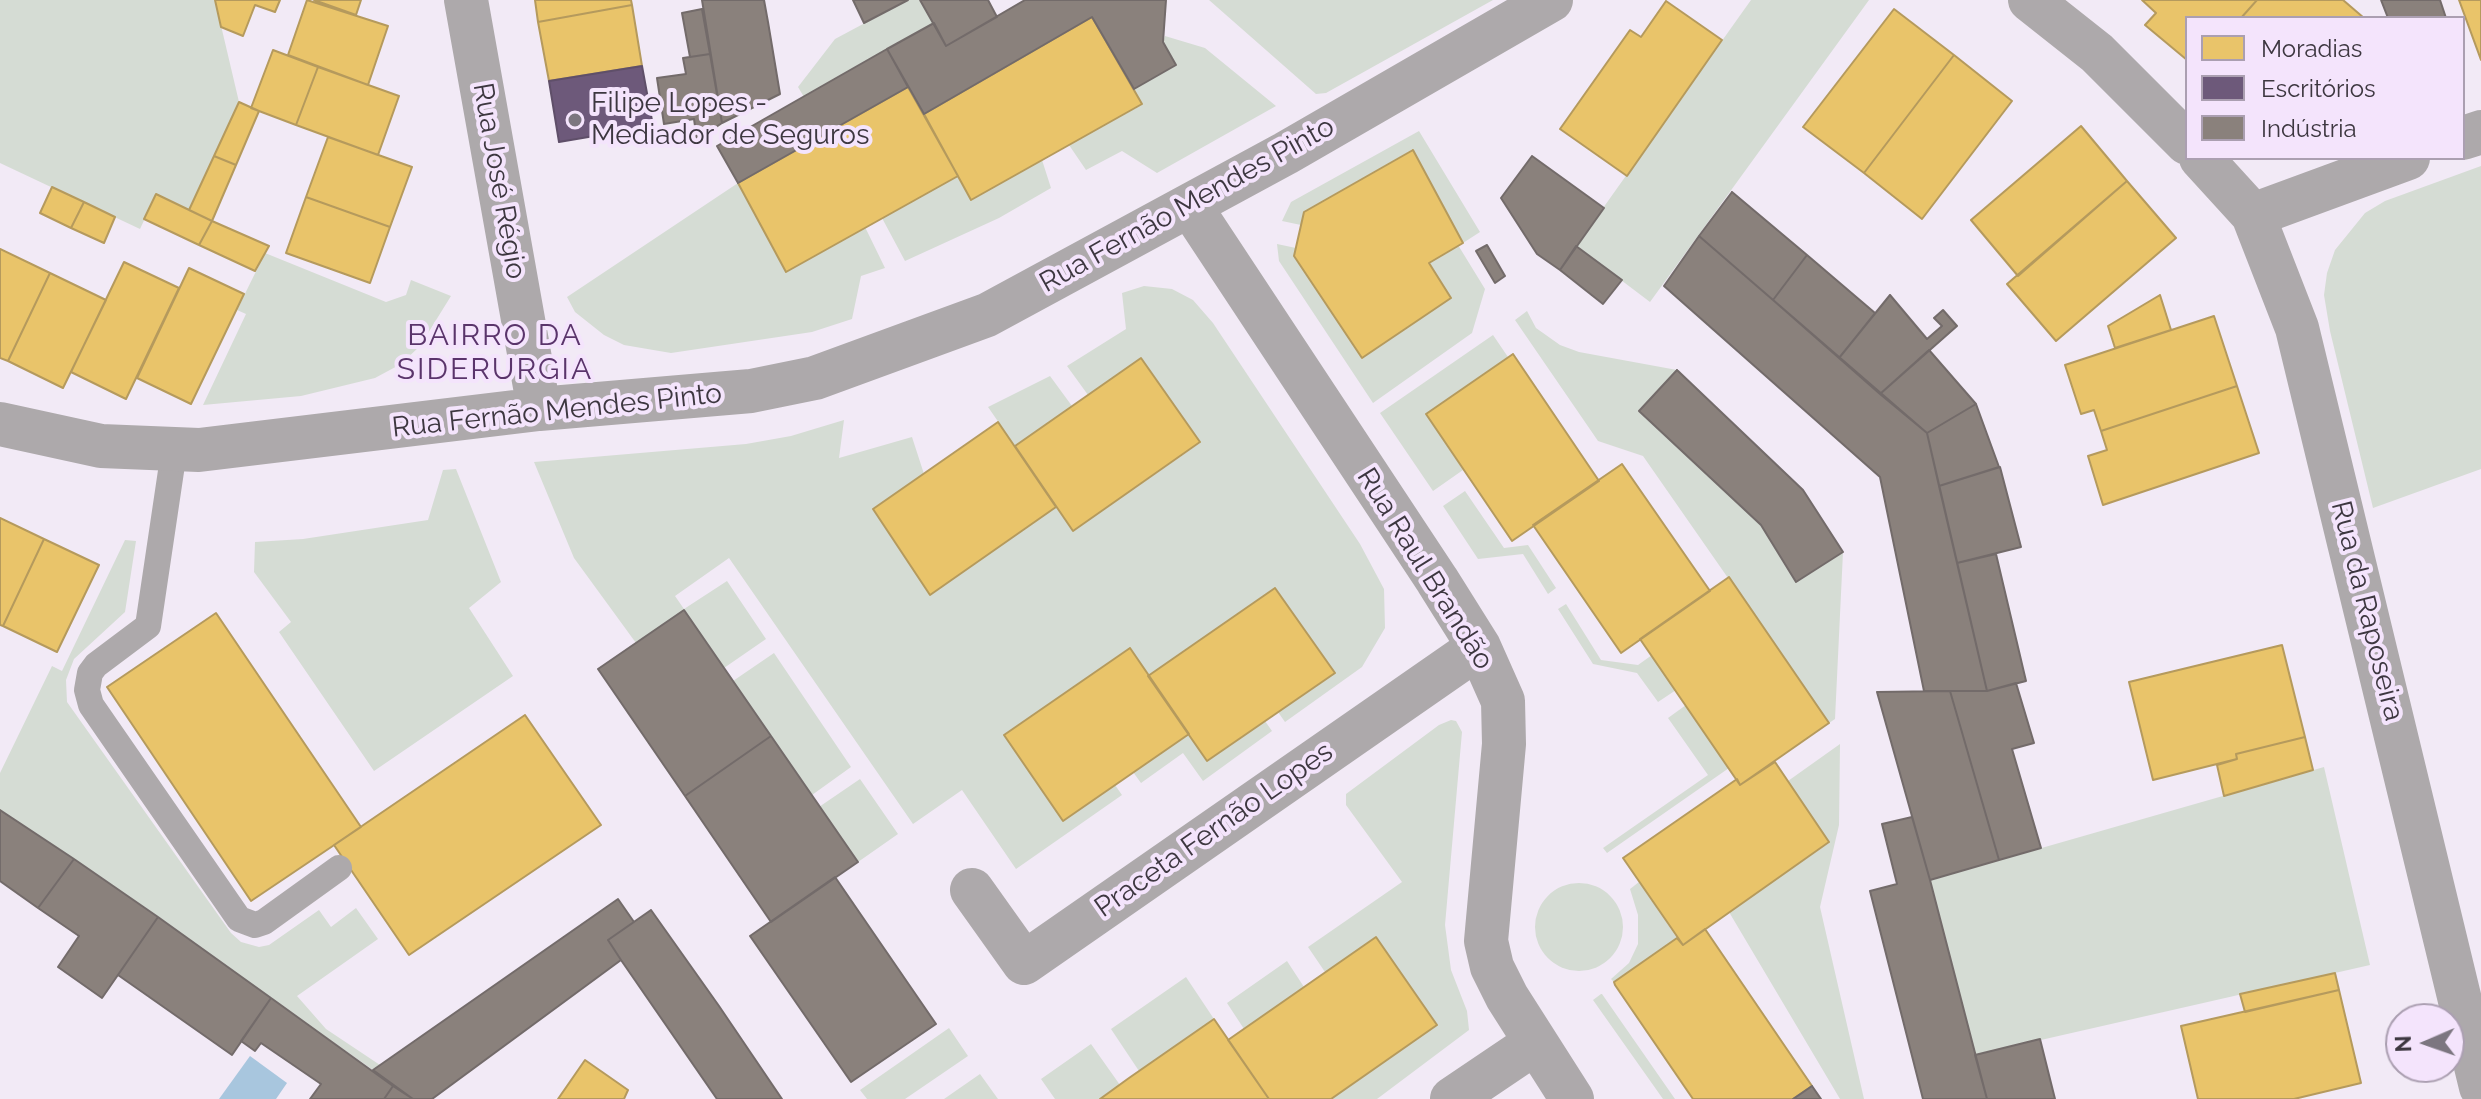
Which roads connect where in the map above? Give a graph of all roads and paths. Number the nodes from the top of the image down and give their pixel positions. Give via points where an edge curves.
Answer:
1 (466, 0) edge
2 (1551, 0) edge
3 (2030, 0) edge
4 (2185, 141) edge
5 (2203, 160) edge
6 (2403, 160) edge
7 (1190, 206) junction
8 (2253, 215) junction
9 (539, 409) junction
10 (0, 424) edge
11 (174, 451) junction
12 (1479, 647) junction
13 (339, 868) dead end
14 (972, 890) dead end
15 (1535, 1043) junction
16 (2481, 1087) edge
17 (1452, 1099) edge
18 (1572, 1099) edge

1 - 9 street, Rua José Régio
2 - 7 street, Rua Fernão Mendes Pinto
3 - 4 street via 2097,53
5 - 8 street, Rua da Raposeira
6 - 8 street
7 - 9 street, Rua Fernão Mendes Pinto via 987,315 815,378 751,391
7 - 12 street, Rua Raul Brandão
8 - 16 street, Rua da Raposeira via 2297,328
9 - 11 street, Rua Fernão Mendes Pinto
10 - 11 street, Rua Fernão Mendes Pinto via 101,446
11 - 13 lane via 148,626 96,665 87,690 91,705 239,919 255,925 264,922
12 - 14 street, Praceta Fernão Lopes via 1024,963
12 - 15 street, Rua Raul Brandão via 1503,701 1504,744 1486,941 1492,967
15 - 17 street
15 - 18 street, Rua Raul Brandão

